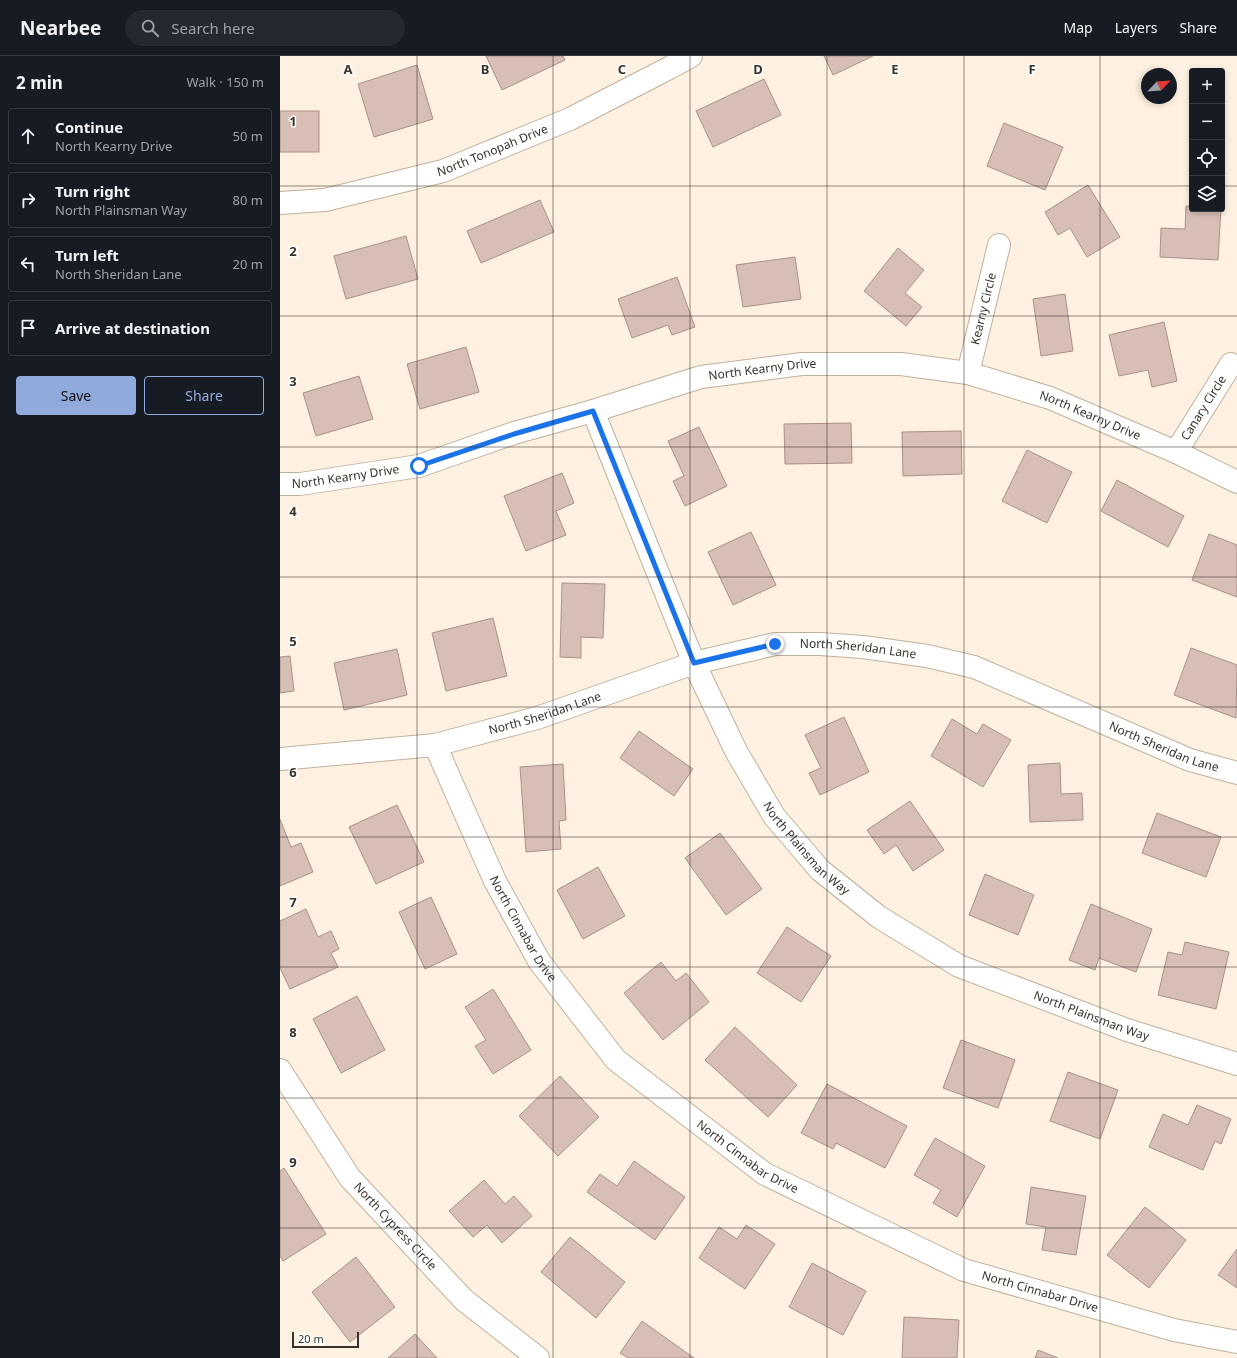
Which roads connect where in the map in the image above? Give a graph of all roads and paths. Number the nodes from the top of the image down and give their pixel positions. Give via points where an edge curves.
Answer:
1 (691, 56) edge
2 (280, 203) edge
3 (999, 245) dead end
4 (1231, 364) dead end
5 (968, 373) junction
6 (593, 411) junction
7 (1176, 452) junction
8 (1237, 482) edge
9 (280, 484) edge
10 (694, 663) junction
11 (435, 745) junction
12 (280, 759) edge
13 (1237, 774) edge
14 (1237, 1064) edge
15 (280, 1070) edge
16 (1237, 1342) edge
17 (538, 1358) edge

1 - 2 street, North Tonopah Drive via 570,119 443,170 325,200
3 - 5 street, Kearny Circle
4 - 7 street, Canary Circle
5 - 6 street, North Kearny Drive via 901,364 802,364 701,377
5 - 7 street, North Kearny Drive via 1050,398
6 - 9 street, North Kearny Drive via 419,466 300,484
6 - 10 street, North Plainsman Way
7 - 8 street, North Kearny Drive
10 - 11 street, North Sheridan Lane via 537,718
10 - 13 street, North Sheridan Lane via 775,644 863,647 926,656 974,667 1190,760
10 - 14 street, North Plainsman Way via 736,751 774,816 820,870 879,917 959,966 1127,1030
11 - 12 street, North Sheridan Lane
11 - 16 street, North Cinnabar Drive via 495,881 539,961 616,1060 765,1174 964,1270 1174,1330
15 - 17 street, North Cypress Circle via 350,1178 464,1300

